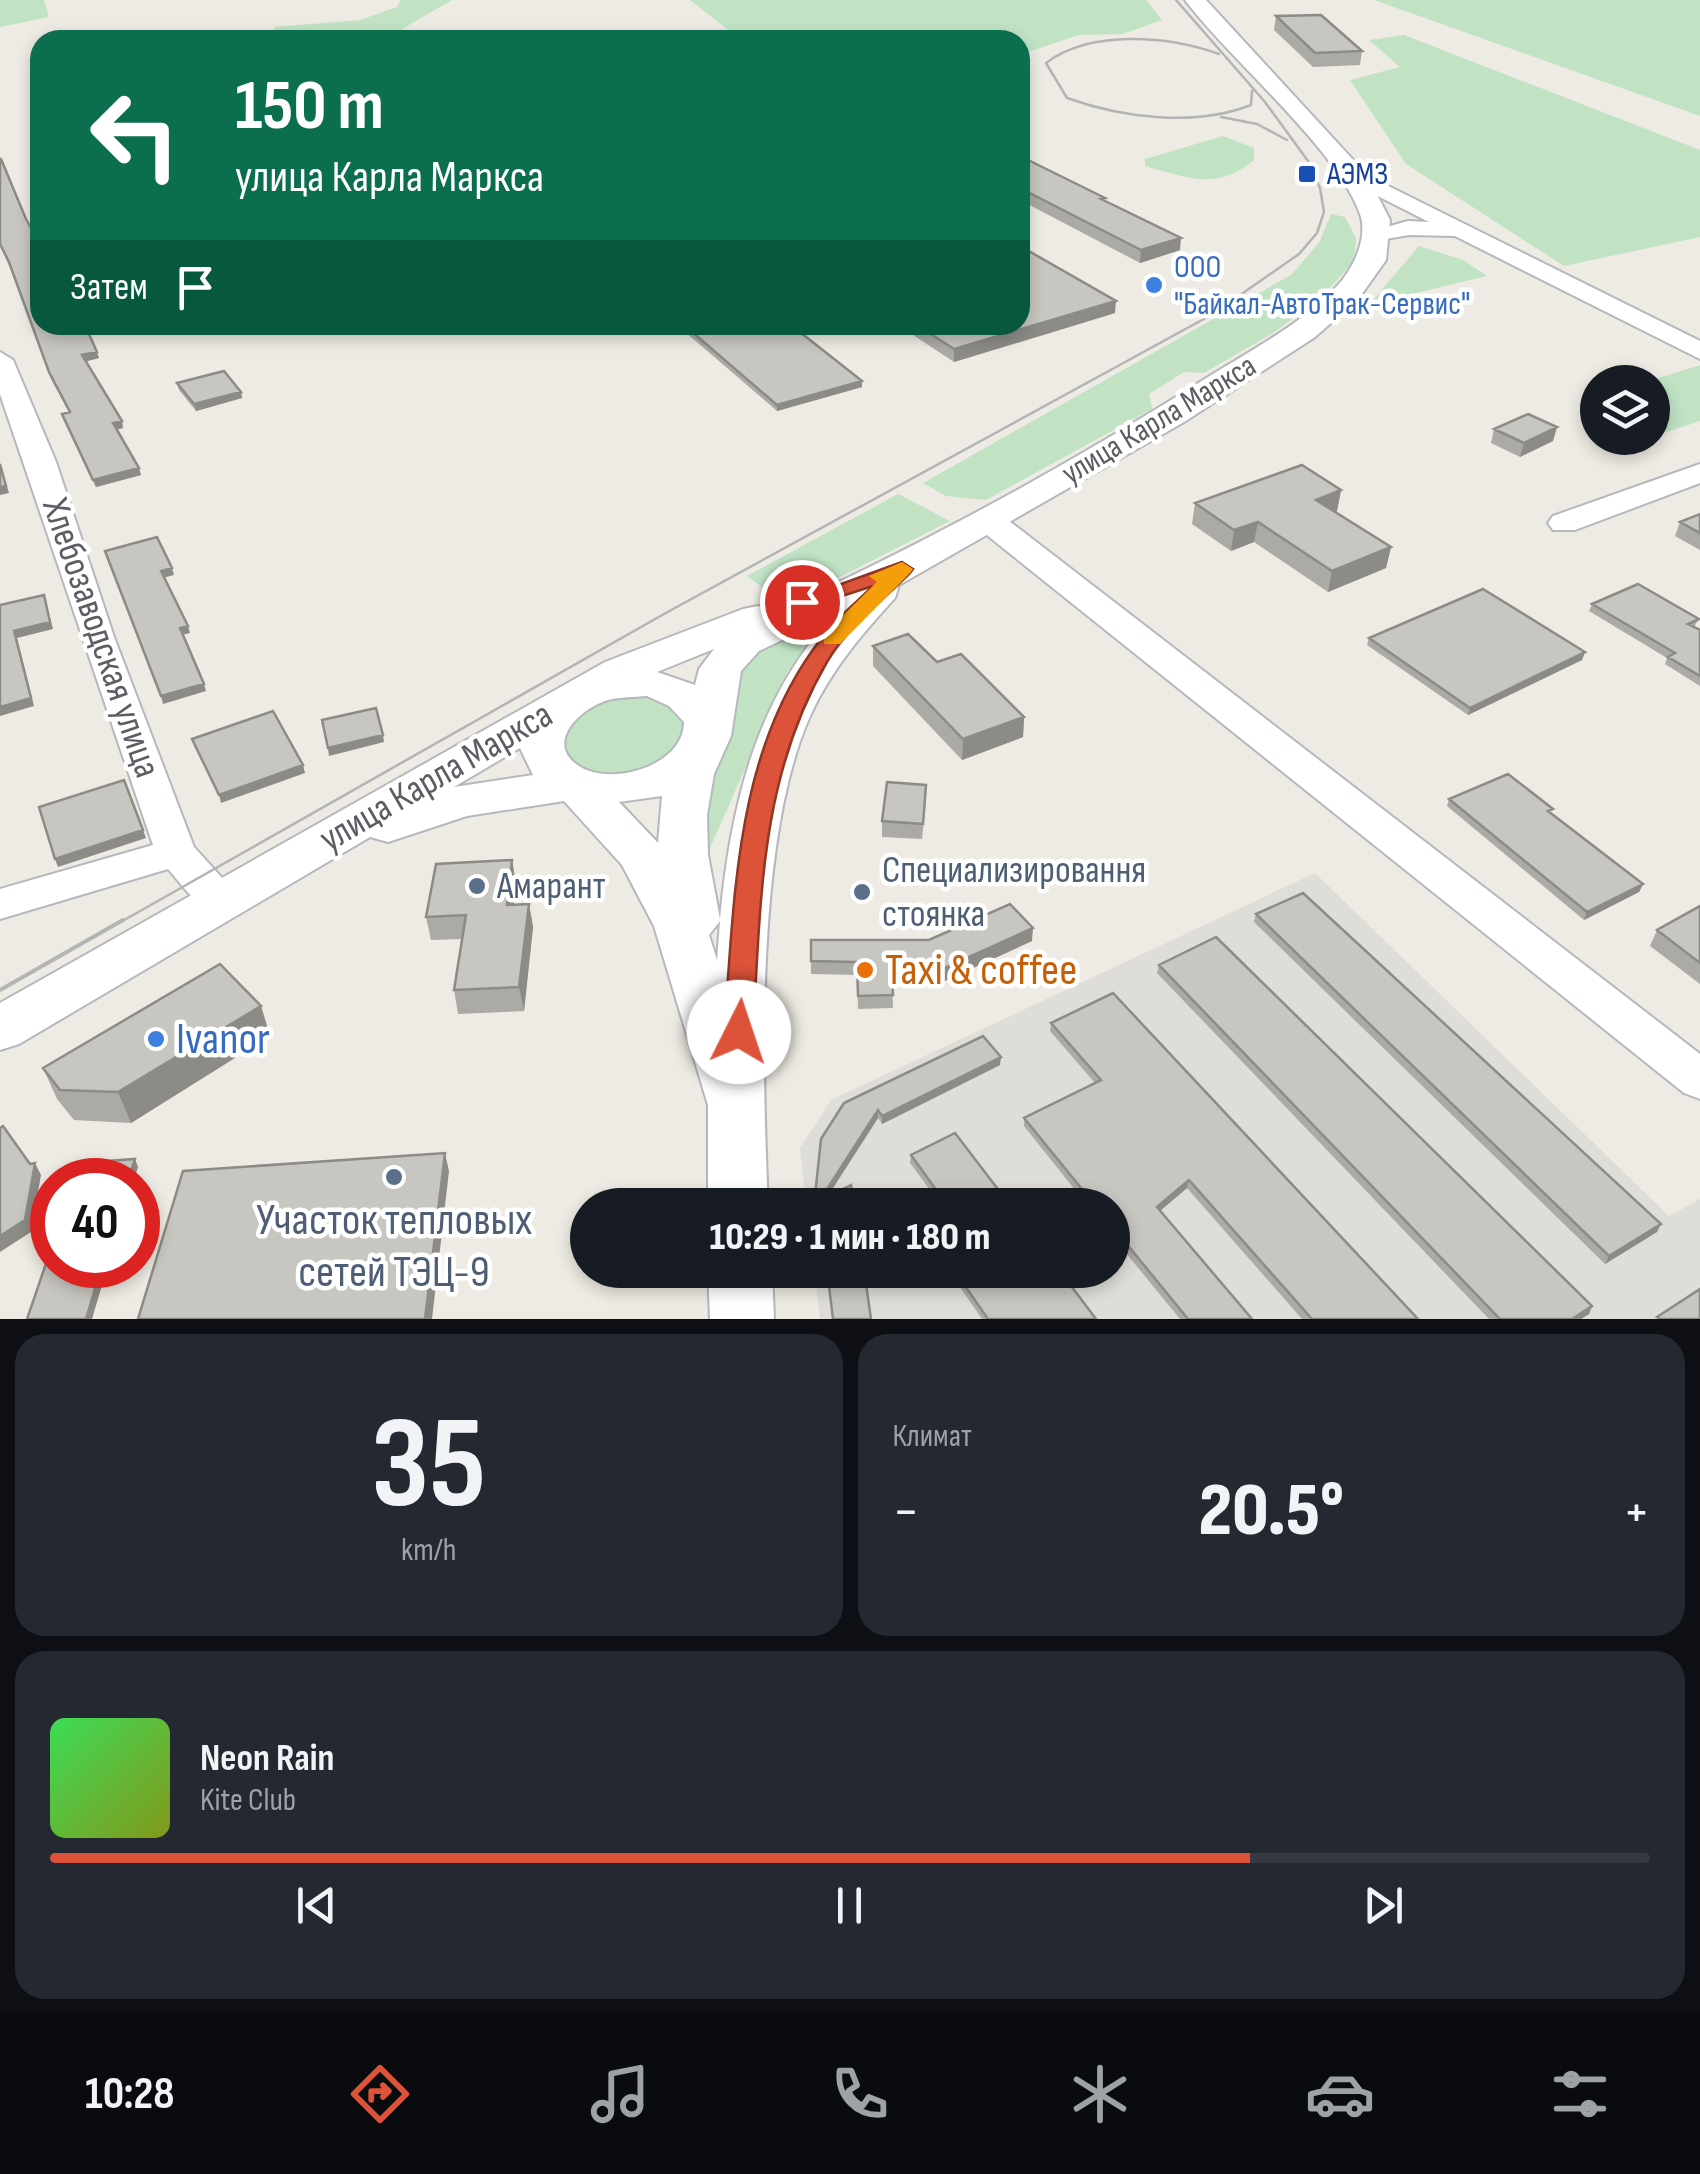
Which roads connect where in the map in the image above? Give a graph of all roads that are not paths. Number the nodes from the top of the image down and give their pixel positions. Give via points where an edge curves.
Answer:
1 (1195, 0) edge
2 (1354, 175) junction
3 (1377, 238) junction
4 (1480, 239) junction
5 (1700, 351) edge
6 (0, 360) edge
7 (1700, 473) edge
8 (989, 521) junction
9 (1564, 523) dead end
10 (902, 569) junction
11 (567, 700) junction
12 (704, 744) junction
13 (575, 784) junction
14 (176, 853) junction
15 (238, 894) junction
16 (0, 904) edge
17 (0, 1029) edge
18 (1700, 1080) edge
19 (734, 1101) junction
20 (737, 1188) edge
21 (741, 1288) edge
22 (742, 1319) edge

1 - 2 street
2 - 3 street via 1372,206
2 - 4 street
3 - 4 street via 1422,228
3 - 8 street, улица Карла Маркса via 1372,260 1348,292 1304,330
4 - 5 street
6 - 14 street, Хлебозаводская улица
7 - 9 street
8 - 10 street, улица Карла Маркса
8 - 18 street
10 - 11 street, улица Карла Маркса via 634,663
10 - 12 street, улица Карла Маркса via 736,648 715,682
10 - 19 street via 815,662 760,792
11 - 12 street via 610,684 670,688 700,708
11 - 13 street via 547,718 539,738 544,759
11 - 15 street, улица Карла Маркса
12 - 13 street via 687,766 646,785
12 - 19 street, улица Карла Маркса via 684,790 680,850
13 - 15 street, улица Карла Маркса via 430,809
13 - 19 street via 641,856 680,926
14 - 15 street, Хлебозаводская улица
14 - 16 street
15 - 17 street, улица Карла Маркса
19 - 20 street
21 - 22 street

